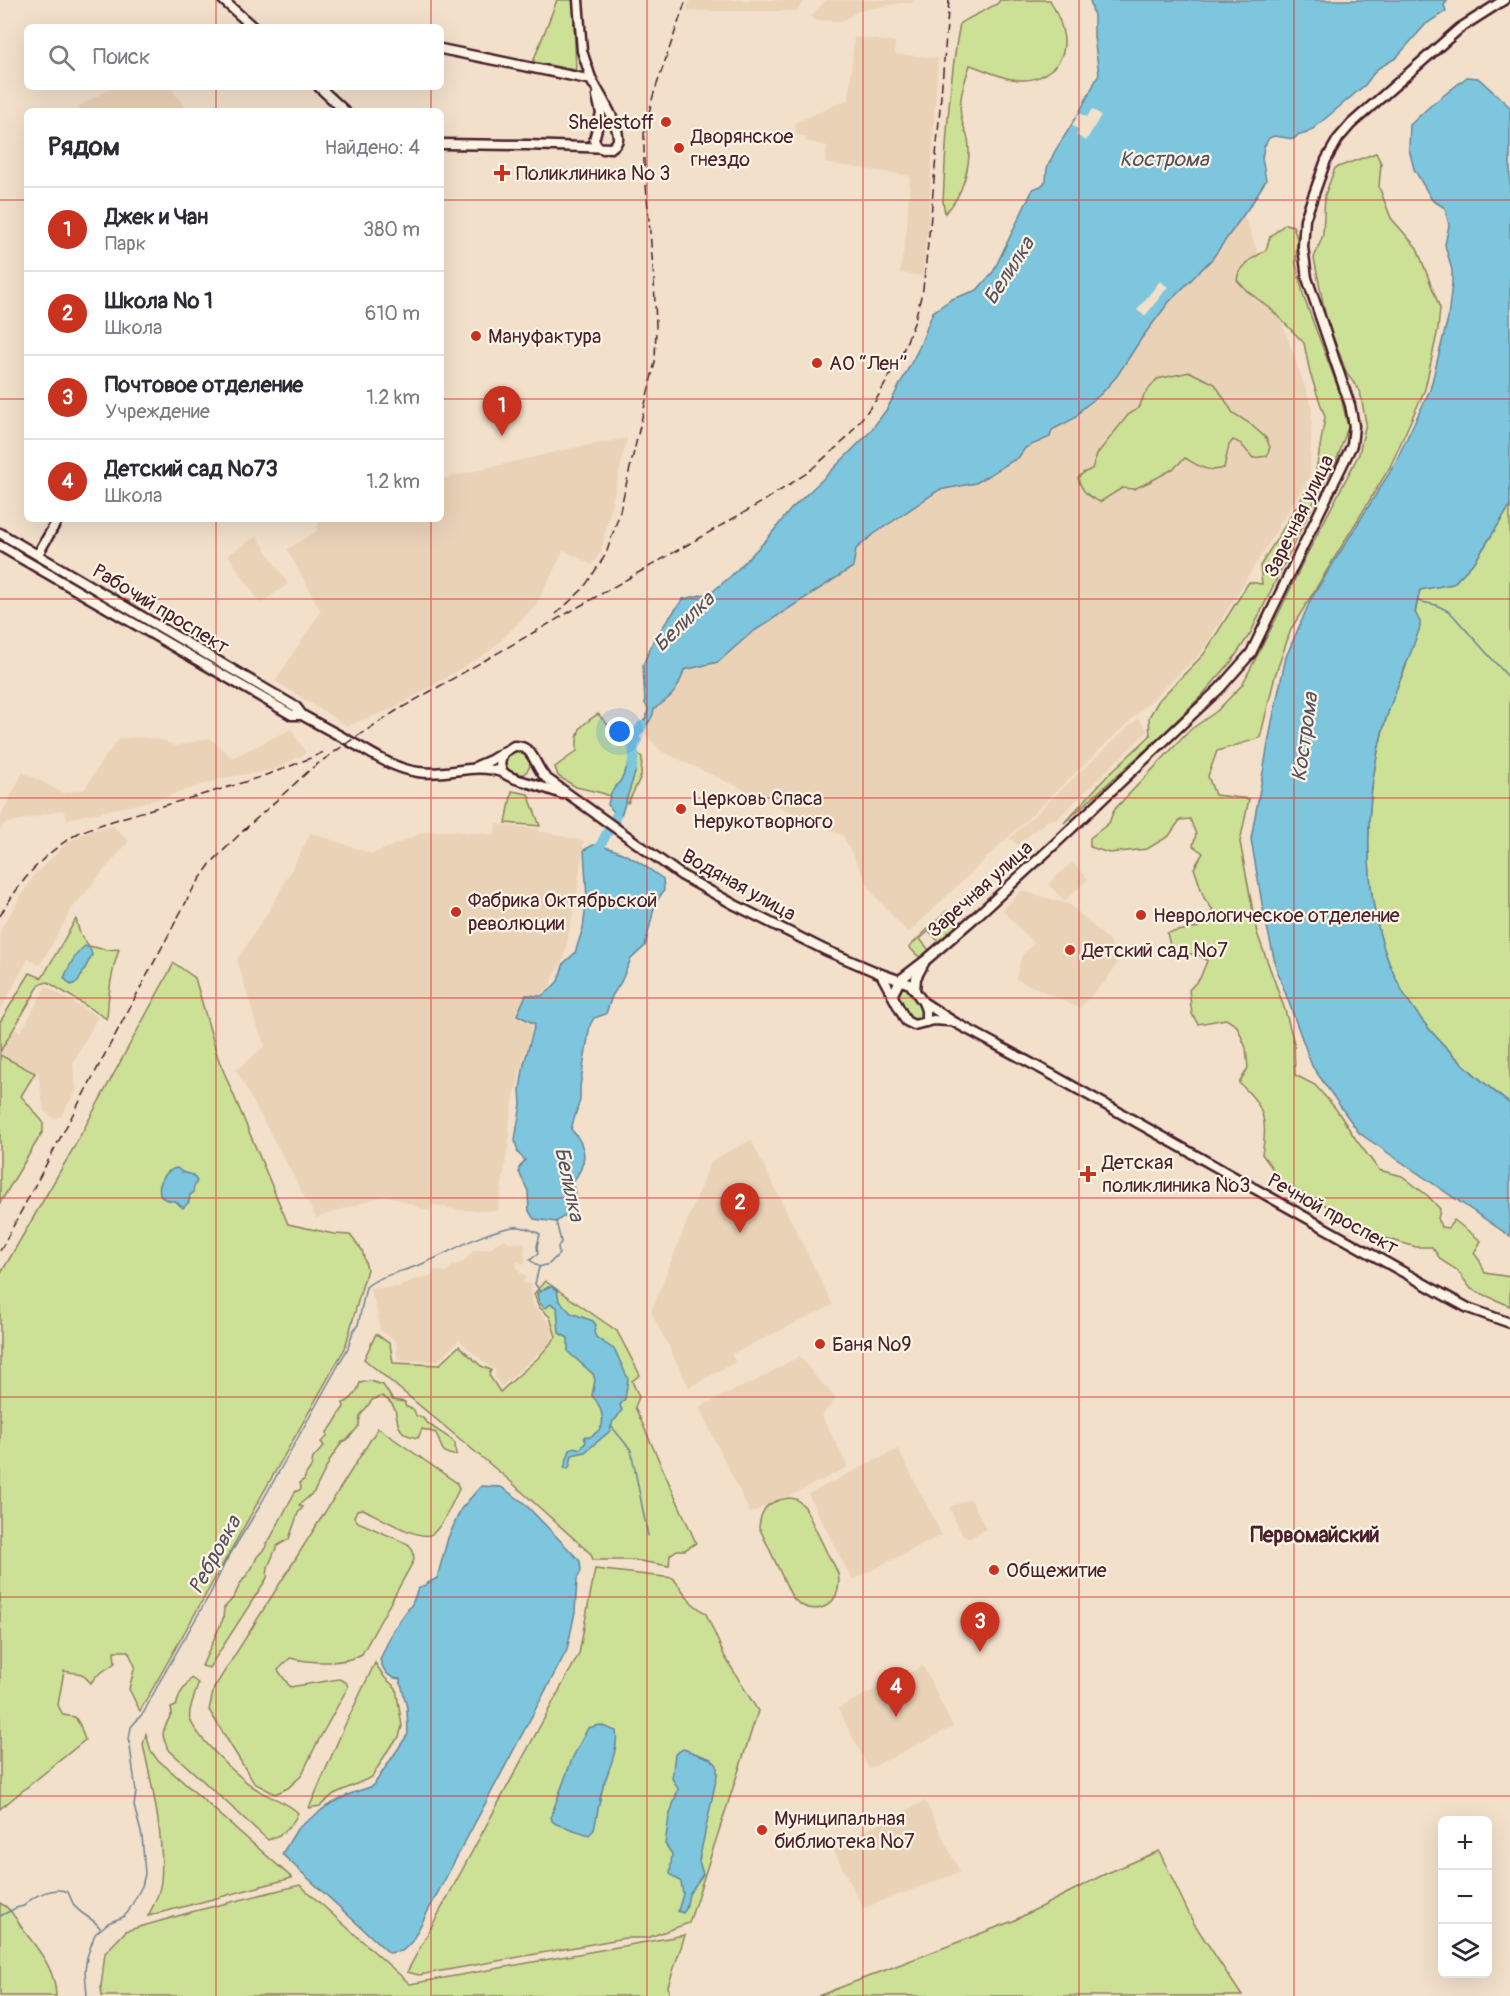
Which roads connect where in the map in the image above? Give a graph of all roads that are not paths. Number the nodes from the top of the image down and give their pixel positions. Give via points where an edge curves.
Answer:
1 (223, 0) edge
2 (578, 0) edge
3 (1504, 0) edge
4 (250, 24) edge
5 (444, 50) edge
6 (592, 80) junction
7 (322, 90) edge
8 (342, 108) edge
9 (616, 130) junction
10 (595, 131) junction
11 (444, 144) edge
12 (569, 146) junction
13 (603, 149) junction
14 (56, 522) edge
15 (0, 533) edge
16 (0, 546) edge
17 (38, 554) junction
18 (302, 715) junction
19 (504, 752) junction
20 (535, 763) junction
21 (474, 767) junction
22 (504, 773) junction
23 (521, 780) junction
24 (573, 799) junction
25 (926, 960) junction
26 (881, 974) junction
27 (900, 980) junction
28 (915, 990) junction
29 (893, 994) junction
30 (923, 1002) junction
31 (926, 1022) junction
32 (954, 1022) junction
33 (1510, 1323) edge

1 - 4 street
2 - 6 street via 582,51
3 - 25 street, Заречная улица via 1460,28 1352,124 1326,160 1305,219 1303,247 1307,278 1350,405 1352,445 1251,653 1186,721
5 - 6 street
6 - 9 street
6 - 10 street via 601,113
7 - 8 street
9 - 10 street via 605,125
9 - 13 street via 617,143
10 - 12 street via 584,141
10 - 13 street via 595,143
11 - 12 street
12 - 13 street
14 - 17 street
15 - 17 street, Рабочий проспект
16 - 18 street, Рабочий проспект via 281,709
17 - 18 street, Рабочий проспект via 296,707
18 - 21 street, Рабочий проспект via 388,764 409,771 448,773
19 - 20 street via 514,746 523,747 532,753
19 - 21 street
19 - 22 street
20 - 23 street via 529,776
20 - 24 street via 546,778
21 - 22 street, Рабочий проспект
22 - 23 street
23 - 24 street
24 - 26 street, Водяная улица via 681,874 735,905
25 - 27 street, Заречная улица
25 - 28 street via 916,978
26 - 27 street, Водяная улица
26 - 29 street
27 - 28 street, Водяная улица
27 - 29 street
28 - 30 street
29 - 31 street via 906,1021 914,1025
30 - 31 street
30 - 32 street, Речной проспект
31 - 32 street
32 - 33 street, Речной проспект via 1468,1308

